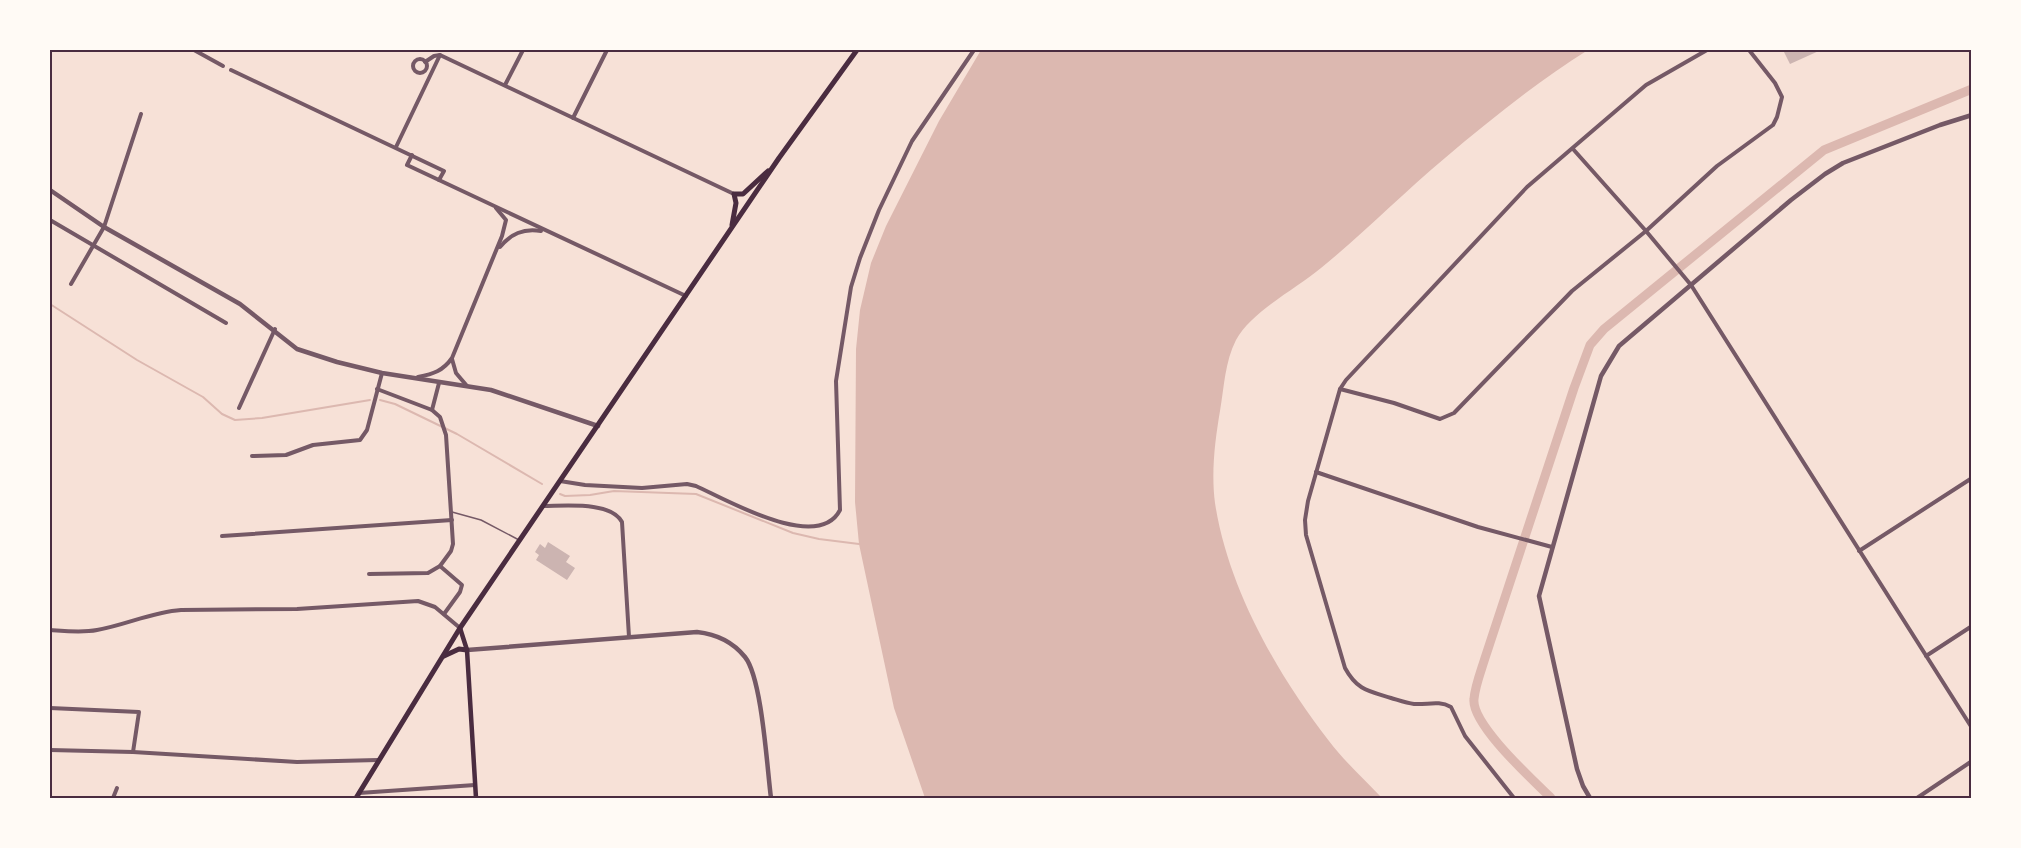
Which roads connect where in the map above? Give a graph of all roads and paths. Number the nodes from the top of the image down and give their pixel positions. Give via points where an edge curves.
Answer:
1 (194, 50) edge
2 (523, 50) edge
3 (607, 50) edge
4 (857, 50) edge
5 (974, 50) edge
6 (1707, 50) edge
7 (1749, 50) edge
8 (440, 55) junction
9 (425, 62) junction
10 (224, 66) dead end
11 (231, 70) dead end
12 (425, 70) junction
13 (431, 74) junction
14 (505, 85) junction
15 (141, 114) dead end
16 (1971, 116) edge
17 (573, 118) junction
18 (396, 147) junction
19 (1573, 149) junction
20 (412, 155) junction
21 (775, 165) junction
22 (439, 180) junction
23 (50, 190) edge
24 (734, 194) junction
25 (493, 206) junction
26 (50, 220) edge
27 (104, 227) junction
28 (731, 230) junction
29 (1646, 231) junction
30 (550, 233) junction
31 (93, 245) junction
32 (499, 248) junction
33 (70, 284) dead end
34 (1691, 285) junction
35 (686, 296) junction
36 (226, 324) dead end
37 (275, 329) junction
38 (452, 358) junction
39 (382, 373) junction
40 (412, 378) junction
41 (439, 383) junction
42 (469, 388) junction
43 (377, 389) junction
44 (1340, 389) junction
45 (239, 408) dead end
46 (432, 410) junction
47 (598, 426) junction
48 (252, 456) dead end
49 (1316, 472) junction
50 (1971, 477) edge
51 (560, 481) junction
52 (543, 506) junction
53 (452, 512) junction
54 (452, 520) junction
55 (222, 536) dead end
56 (520, 541) junction
57 (1552, 548) junction
58 (1859, 551) junction
59 (440, 566) junction
60 (369, 574) dead end
61 (444, 614) junction
62 (1971, 626) edge
63 (460, 628) junction
64 (50, 630) edge
65 (629, 637) junction
66 (467, 650) junction
67 (1926, 656) junction
68 (441, 659) junction
69 (50, 708) edge
70 (1971, 728) edge
71 (50, 750) edge
72 (133, 752) junction
73 (379, 760) junction
74 (1971, 761) edge
75 (475, 785) junction
76 (117, 788) dead end
77 (358, 796) edge
78 (113, 798) edge
79 (476, 798) edge
80 (771, 798) edge
81 (1514, 798) edge
82 (1590, 798) edge
83 (1917, 798) edge

1 - 10 street
2 - 14 street
3 - 17 street
4 - 21 main road
5 - 51 street via 912,141 879,210 853,280 836,381 840,510 835,519 806,528 775,521 687,484 642,488
6 - 19 street via 1646,85
7 - 29 street via 1782,97 1773,125 1717,166
8 - 9 street
8 - 13 street
8 - 14 street
9 - 12 street
9 - 12 street via 417,60 413,65 417,72
11 - 18 street
12 - 13 street
13 - 18 street
14 - 17 street
15 - 27 street
16 - 34 street via 1844,163 1825,174
17 - 24 street
18 - 20 street
19 - 29 street
19 - 44 street via 1527,187
20 - 22 street via 444,171
20 - 22 street via 407,165
21 - 24 main road via 743,194
21 - 28 main road
22 - 25 street
23 - 27 street
24 - 28 main road
25 - 30 street
25 - 32 street via 506,220
26 - 31 street
27 - 31 street
27 - 37 street via 240,304
28 - 35 main road
29 - 34 street
29 - 44 street via 1572,291 1454,413 1440,419
30 - 32 street via 518,232
30 - 35 street
31 - 33 street
31 - 36 street
32 - 38 street
34 - 57 street via 1618,346 1600,376
34 - 58 street
35 - 47 main road
37 - 39 street via 306,352
37 - 45 street
38 - 40 street via 442,370
38 - 42 street via 459,378
39 - 40 street
39 - 43 street
40 - 41 street
41 - 42 street
41 - 46 street
42 - 47 street via 503,393
43 - 46 street
43 - 48 street via 367,430 360,440 314,445 286,455
44 - 49 street
46 - 53 street via 443,423 446,435
47 - 51 main road
49 - 57 street
49 - 81 street via 1308,501 1306,535 1342,658 1352,679 1370,692 1413,704 1437,702 1451,707 1465,736
50 - 58 street
51 - 52 main road
52 - 56 main road
52 - 65 street via 603,508 619,516
53 - 54 street
53 - 56 lane via 481,519
54 - 55 street
54 - 59 street via 453,548
56 - 63 main road
57 - 82 street via 1539,596 1576,768
58 - 67 street
59 - 60 street via 428,573
59 - 61 street via 462,585
61 - 63 street
61 - 64 street via 418,601 297,609 181,610 98,630
62 - 67 street
63 - 66 main road
63 - 68 main road
65 - 66 street
65 - 80 street via 709,634 729,642 746,658 756,685
66 - 68 main road via 459,649
66 - 75 main road
67 - 70 street
68 - 73 main road
69 - 72 street via 139,712
71 - 72 street
72 - 73 street via 297,762
73 - 77 main road
74 - 83 street
75 - 77 street
75 - 79 main road
76 - 78 street

